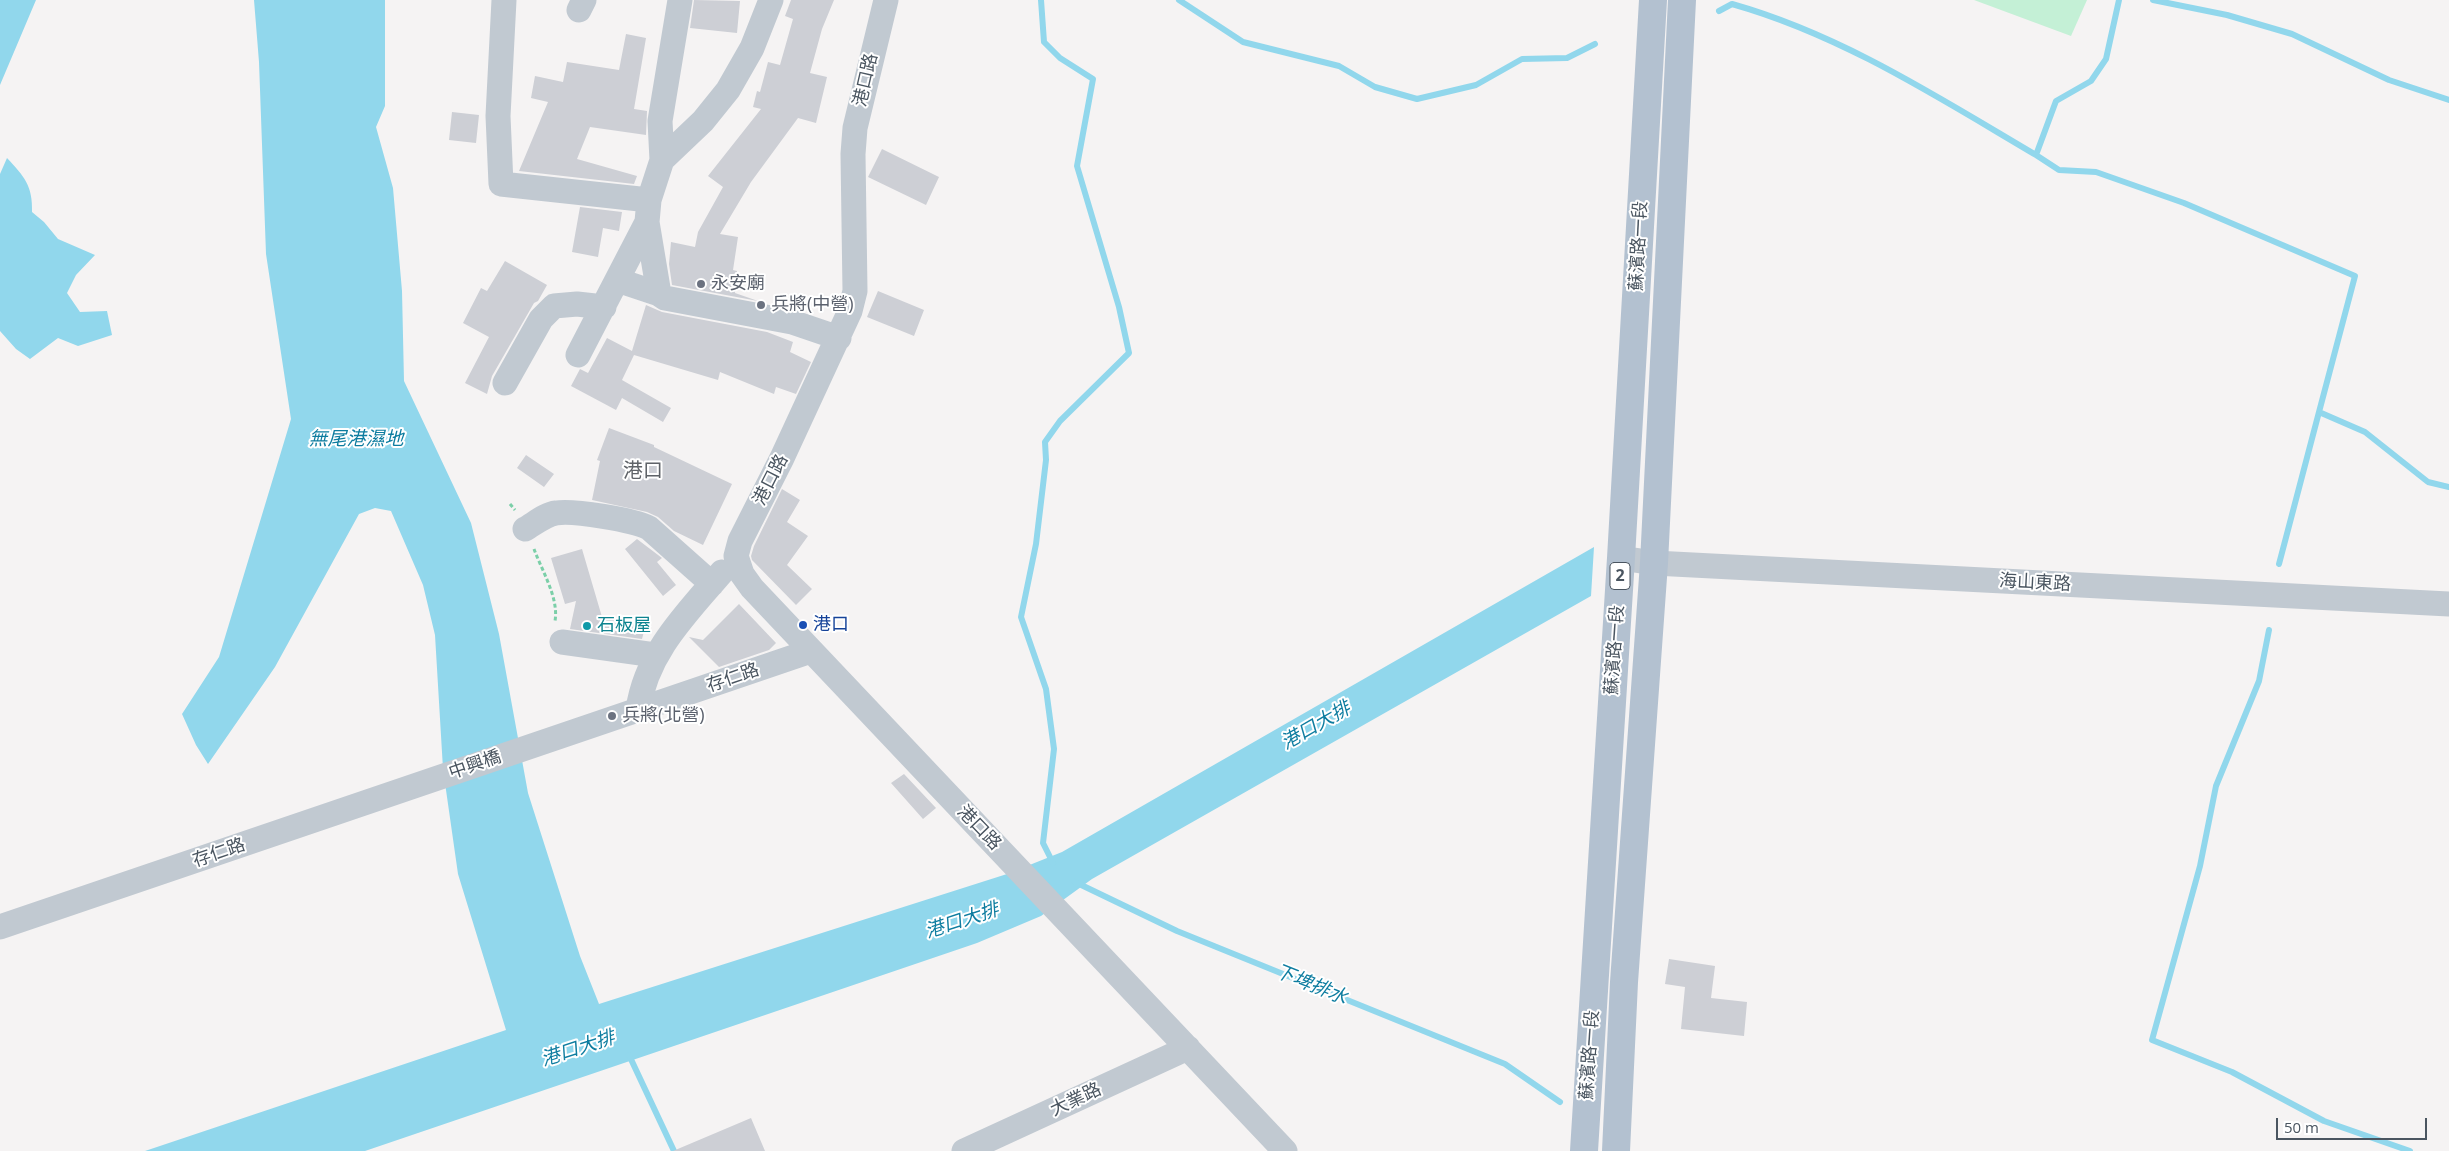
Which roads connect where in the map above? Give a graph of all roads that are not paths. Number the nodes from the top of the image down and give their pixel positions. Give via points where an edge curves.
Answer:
1 (504, 0) edge
2 (680, 0) edge
3 (769, 0) edge
4 (886, 0) edge
5 (1652, 0) edge
6 (1682, 0) edge
7 (662, 160) junction
8 (648, 211) junction
9 (618, 280) junction
10 (659, 294) junction
11 (604, 307) junction
12 (839, 338) junction
13 (578, 355) dead end
14 (505, 383) dead end
15 (525, 528) road end
16 (736, 556) junction
17 (1621, 558) junction
18 (1654, 563) junction
19 (712, 584) junction
20 (2449, 604) edge
21 (562, 642) road end
22 (811, 651) junction
23 (655, 655) junction
24 (639, 702) junction
25 (512, 752) joint
26 (437, 778) joint
27 (0, 927) edge
28 (1594, 982) junction
29 (1624, 982) junction
30 (1188, 1048) junction
31 (964, 1151) edge
32 (1285, 1151) edge
33 (1584, 1151) edge
34 (1616, 1151) edge

1 - 8 street via 498,116 501,184
2 - 7 street via 660,121
3 - 7 street via 752,48 728,90 703,121
4 - 12 street, 港口路 via 855,128 855,291
5 - 17 main road, 蘇濱路一段 / 2
6 - 18 main road, 蘇濱路一段 / 2
7 - 8 street
8 - 9 street
8 - 10 street
9 - 10 street
9 - 11 street
10 - 12 street via 665,298 792,322
11 - 13 street
11 - 14 street via 554,306 541,319
12 - 16 street, 港口路 via 740,541
15 - 19 street via 556,513 642,524
16 - 19 street
16 - 22 street, 港口路 via 742,574 752,588
17 - 18 street, 海山東路
17 - 28 main road, 蘇濱路一段 / 2
18 - 20 street, 海山東路
18 - 29 main road, 蘇濱路一段 / 2
19 - 23 street
21 - 23 street
22 - 24 street, 存仁路
22 - 30 street, 港口路
23 - 24 street
24 - 25 street, 存仁路
25 - 26 street, 中興橋
26 - 27 street, 存仁路
28 - 29 main road
28 - 33 main road, 蘇濱路一段 / 2
29 - 34 main road, 蘇濱路一段 / 2
30 - 31 street, 大業路
30 - 32 street

